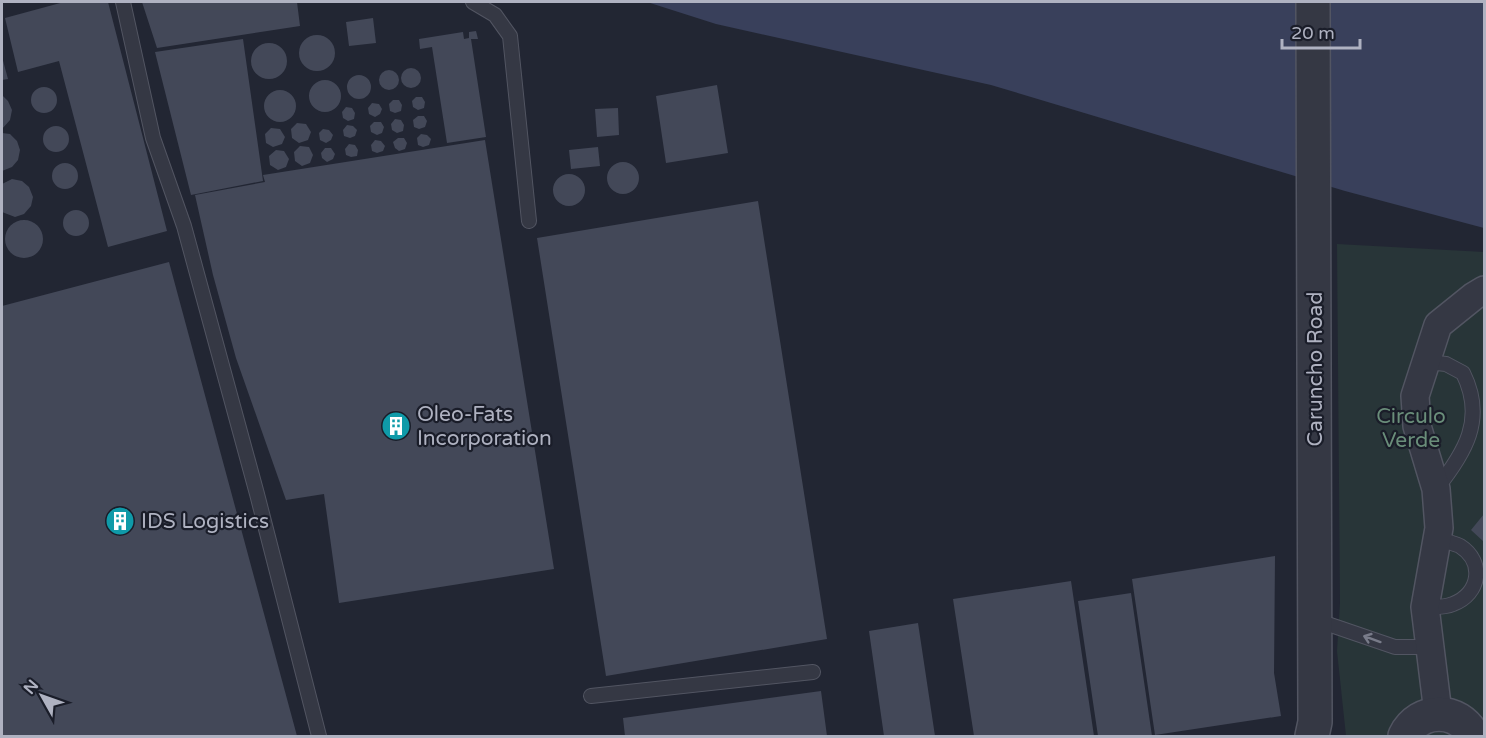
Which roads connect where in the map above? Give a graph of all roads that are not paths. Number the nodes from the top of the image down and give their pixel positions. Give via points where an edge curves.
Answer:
1 (123, 2) edge
2 (473, 2) edge
3 (1313, 2) edge
4 (529, 221) dead end
5 (1485, 291) edge
6 (1427, 362) junction
7 (1436, 489) junction
8 (1438, 538) junction
9 (1425, 607) junction
10 (1313, 619) junction
11 (1429, 647) junction
12 (813, 672) dead end
13 (591, 696) dead end
14 (1438, 713) junction
15 (318, 736) edge
16 (1312, 736) edge
17 (1405, 736) edge
18 (1473, 736) edge

1 - 15 lane via 153,138 184,226
2 - 4 lane via 495,15 510,36
3 - 10 street, Caruncho Road via 1316,426
5 - 6 street via 1438,325
6 - 7 street via 1415,396 1417,426
6 - 7 lane via 1446,364 1463,374 1475,408 1458,462
7 - 8 street
8 - 9 street
8 - 9 lane via 1468,554 1476,565 1477,577 1462,600 1452,605
9 - 11 street
11 -> 10 lane via 1395,648
10 - 16 street, Caruncho Road
11 - 14 street
12 - 13 lane
14 - 17 street via 1419,719
14 - 18 street via 1456,718

